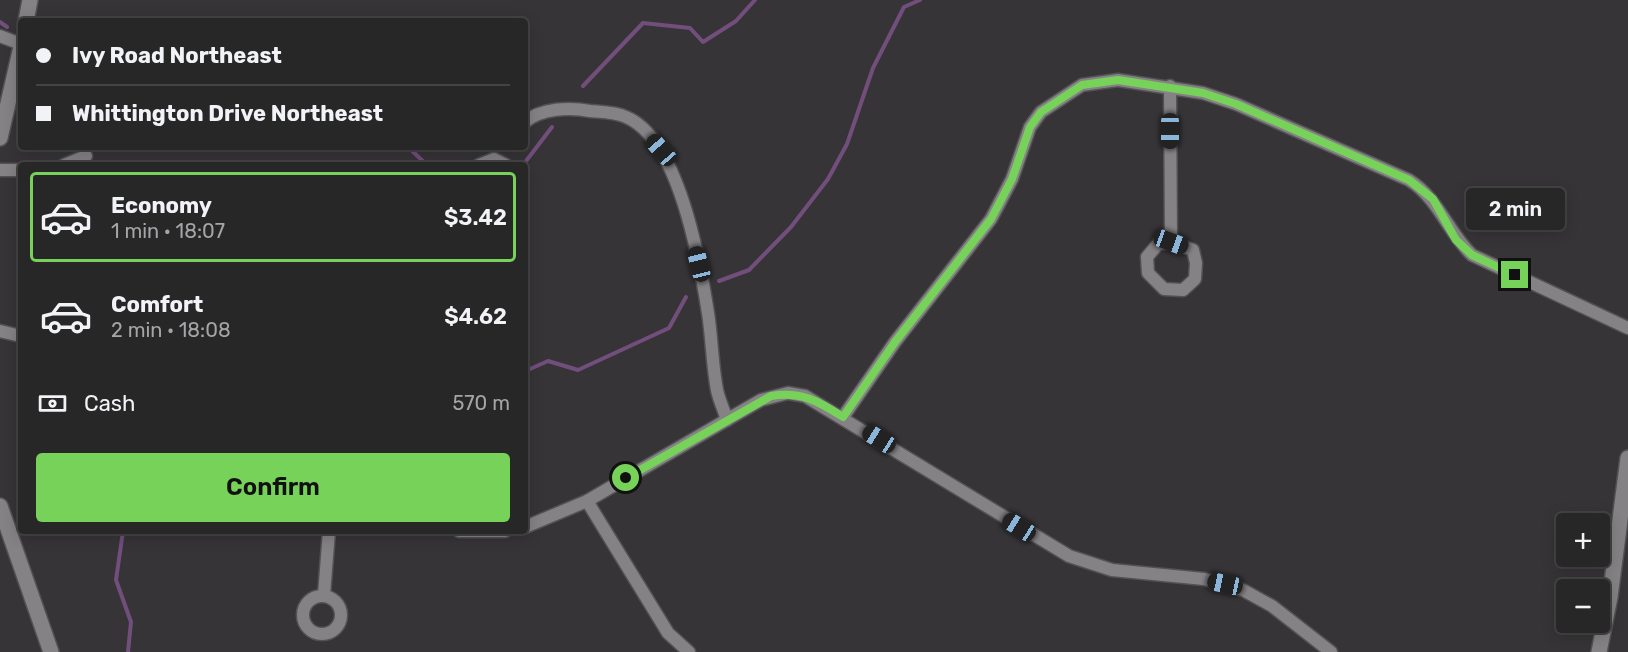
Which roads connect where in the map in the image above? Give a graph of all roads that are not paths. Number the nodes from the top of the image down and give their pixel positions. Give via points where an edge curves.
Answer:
1 (30, 0) edge
2 (27, 18) edge
3 (0, 36) edge
4 (18, 45) edge
5 (18, 59) edge
6 (1170, 86) junction
7 (528, 120) edge
8 (0, 138) edge
9 (497, 150) edge
10 (86, 156) dead end
11 (494, 159) junction
12 (71, 162) edge
13 (486, 162) edge
14 (500, 162) edge
15 (0, 170) edge
16 (18, 170) edge
17 (1171, 242) junction
18 (1628, 328) edge
19 (0, 331) edge
20 (18, 335) edge
21 (843, 417) junction
22 (727, 420) junction
23 (1628, 458) edge
24 (587, 501) junction
25 (0, 506) edge
26 (528, 526) edge
27 (328, 534) edge
28 (324, 596) dead end
29 (51, 652) edge
30 (689, 652) edge
31 (1331, 652) edge
32 (1599, 652) edge

1 - 2 street
3 - 4 street
5 - 8 street
6 - 17 street
6 - 18 street via 1236,104 1409,180 1433,199 1456,240 1472,255
6 - 21 street via 1118,80 1094,82 1069,92 1041,112 1030,127 1012,179 991,219 895,342
7 - 22 street via 544,111 582,109 626,117 641,127 661,150 677,179 699,264 717,391
9 - 11 street
10 - 12 street
11 - 13 street
11 - 14 street
15 - 16 street
17 - 17 street via 1158,244 1147,257 1148,273 1164,289 1183,290 1195,279 1193,250
19 - 20 street
21 - 22 street via 816,400 788,393 761,400
21 - 31 street via 1070,556 1112,570 1204,579 1243,590 1272,606
22 - 24 street
23 - 32 street
24 - 26 street
24 - 30 street via 668,633
25 - 29 street
27 - 28 street

